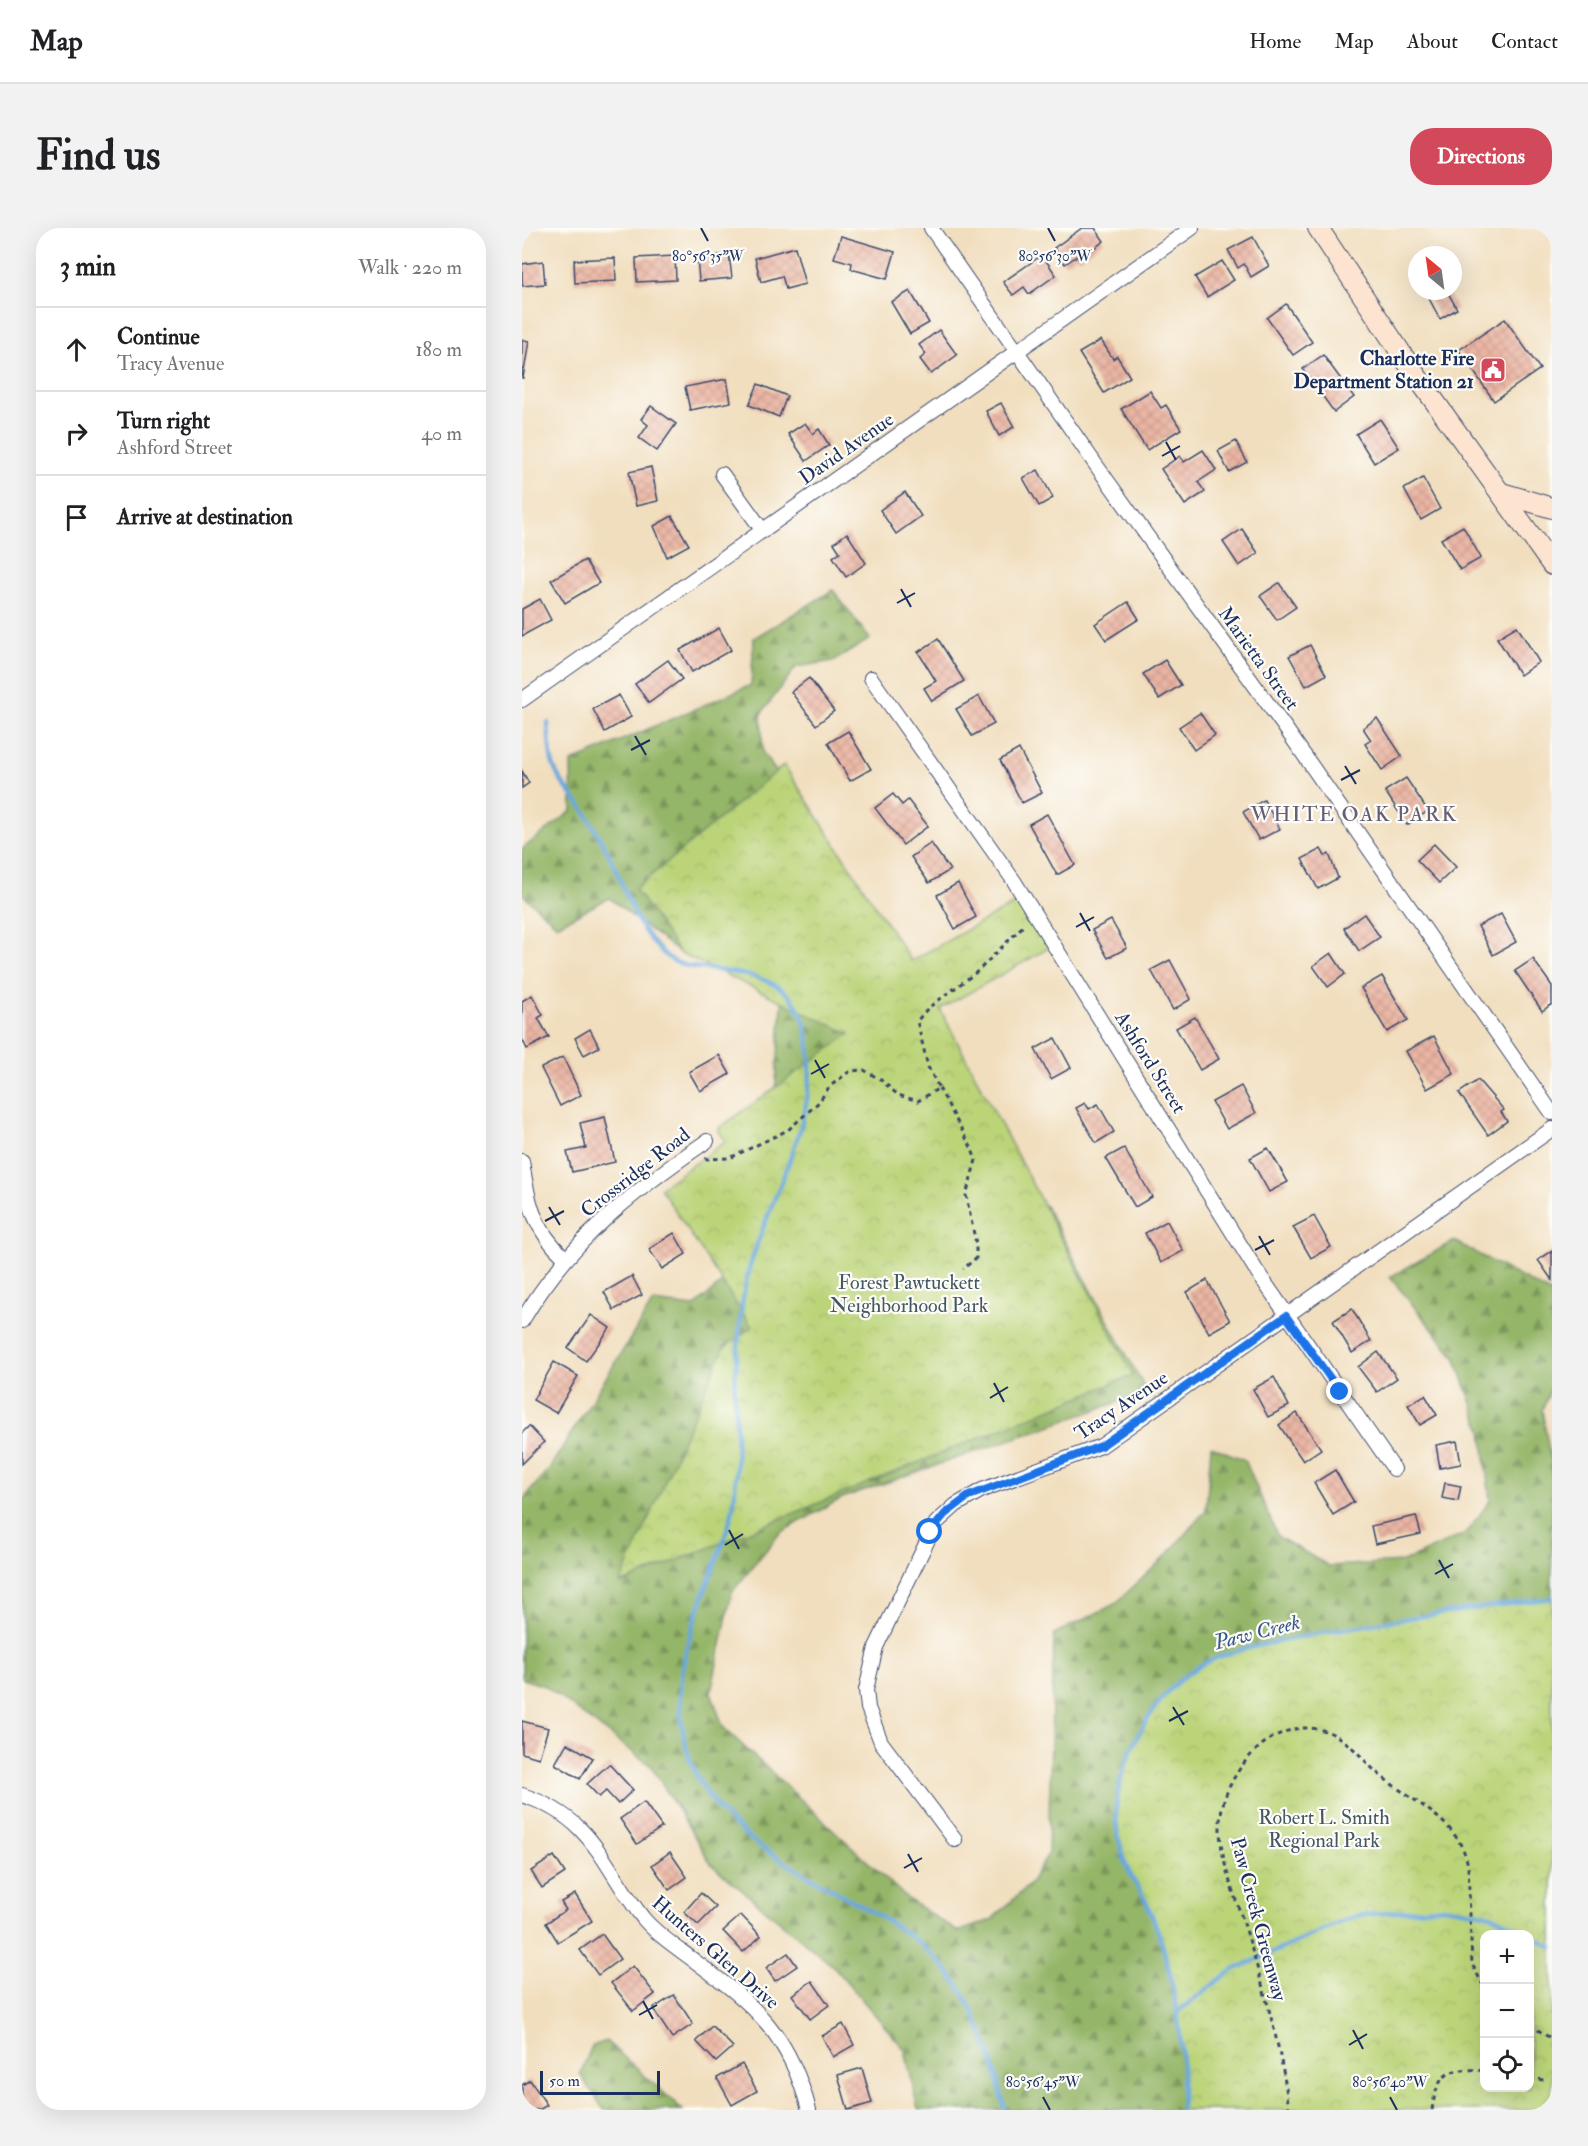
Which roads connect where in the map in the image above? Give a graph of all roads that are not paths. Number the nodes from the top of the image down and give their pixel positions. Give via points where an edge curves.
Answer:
1 (932, 228) edge
2 (1192, 228) edge
3 (1318, 228) edge
4 (1017, 351) junction
5 (722, 474) dead end
6 (1502, 493) junction
7 (1552, 508) edge
8 (763, 531) junction
9 (1552, 565) edge
10 (871, 678) dead end
11 (522, 700) edge
12 (1552, 1113) edge
13 (1552, 1129) edge
14 (707, 1141) dead end
15 (522, 1161) edge
16 (565, 1258) junction
17 (1286, 1316) junction
18 (522, 1321) edge
19 (1394, 1469) dead end
20 (522, 1795) edge
21 (955, 1840) dead end
22 (809, 2110) edge

1 - 4 street, Marietta Street
2 - 4 street, David Avenue
3 - 6 main road via 1415,374
4 - 8 street, David Avenue
4 - 12 street, Marietta Street
5 - 8 street
6 - 7 main road
6 - 9 main road
8 - 11 street, David Avenue
10 - 17 street, Ashford Street via 948,784 1035,915
13 - 17 street, Tracy Avenue
14 - 16 street, Crossridge Road via 612,1210
15 - 16 street via 540,1230
16 - 18 street, Crossridge Road
17 - 19 street, Ashford Street
17 - 21 street, Tracy Avenue via 1101,1446 969,1496 945,1514 930,1532 876,1647 866,1690 880,1742
20 - 22 street, Hunters Glen Drive via 545,1803 573,1822 599,1850 644,1920 751,2003 784,2045 801,2080

